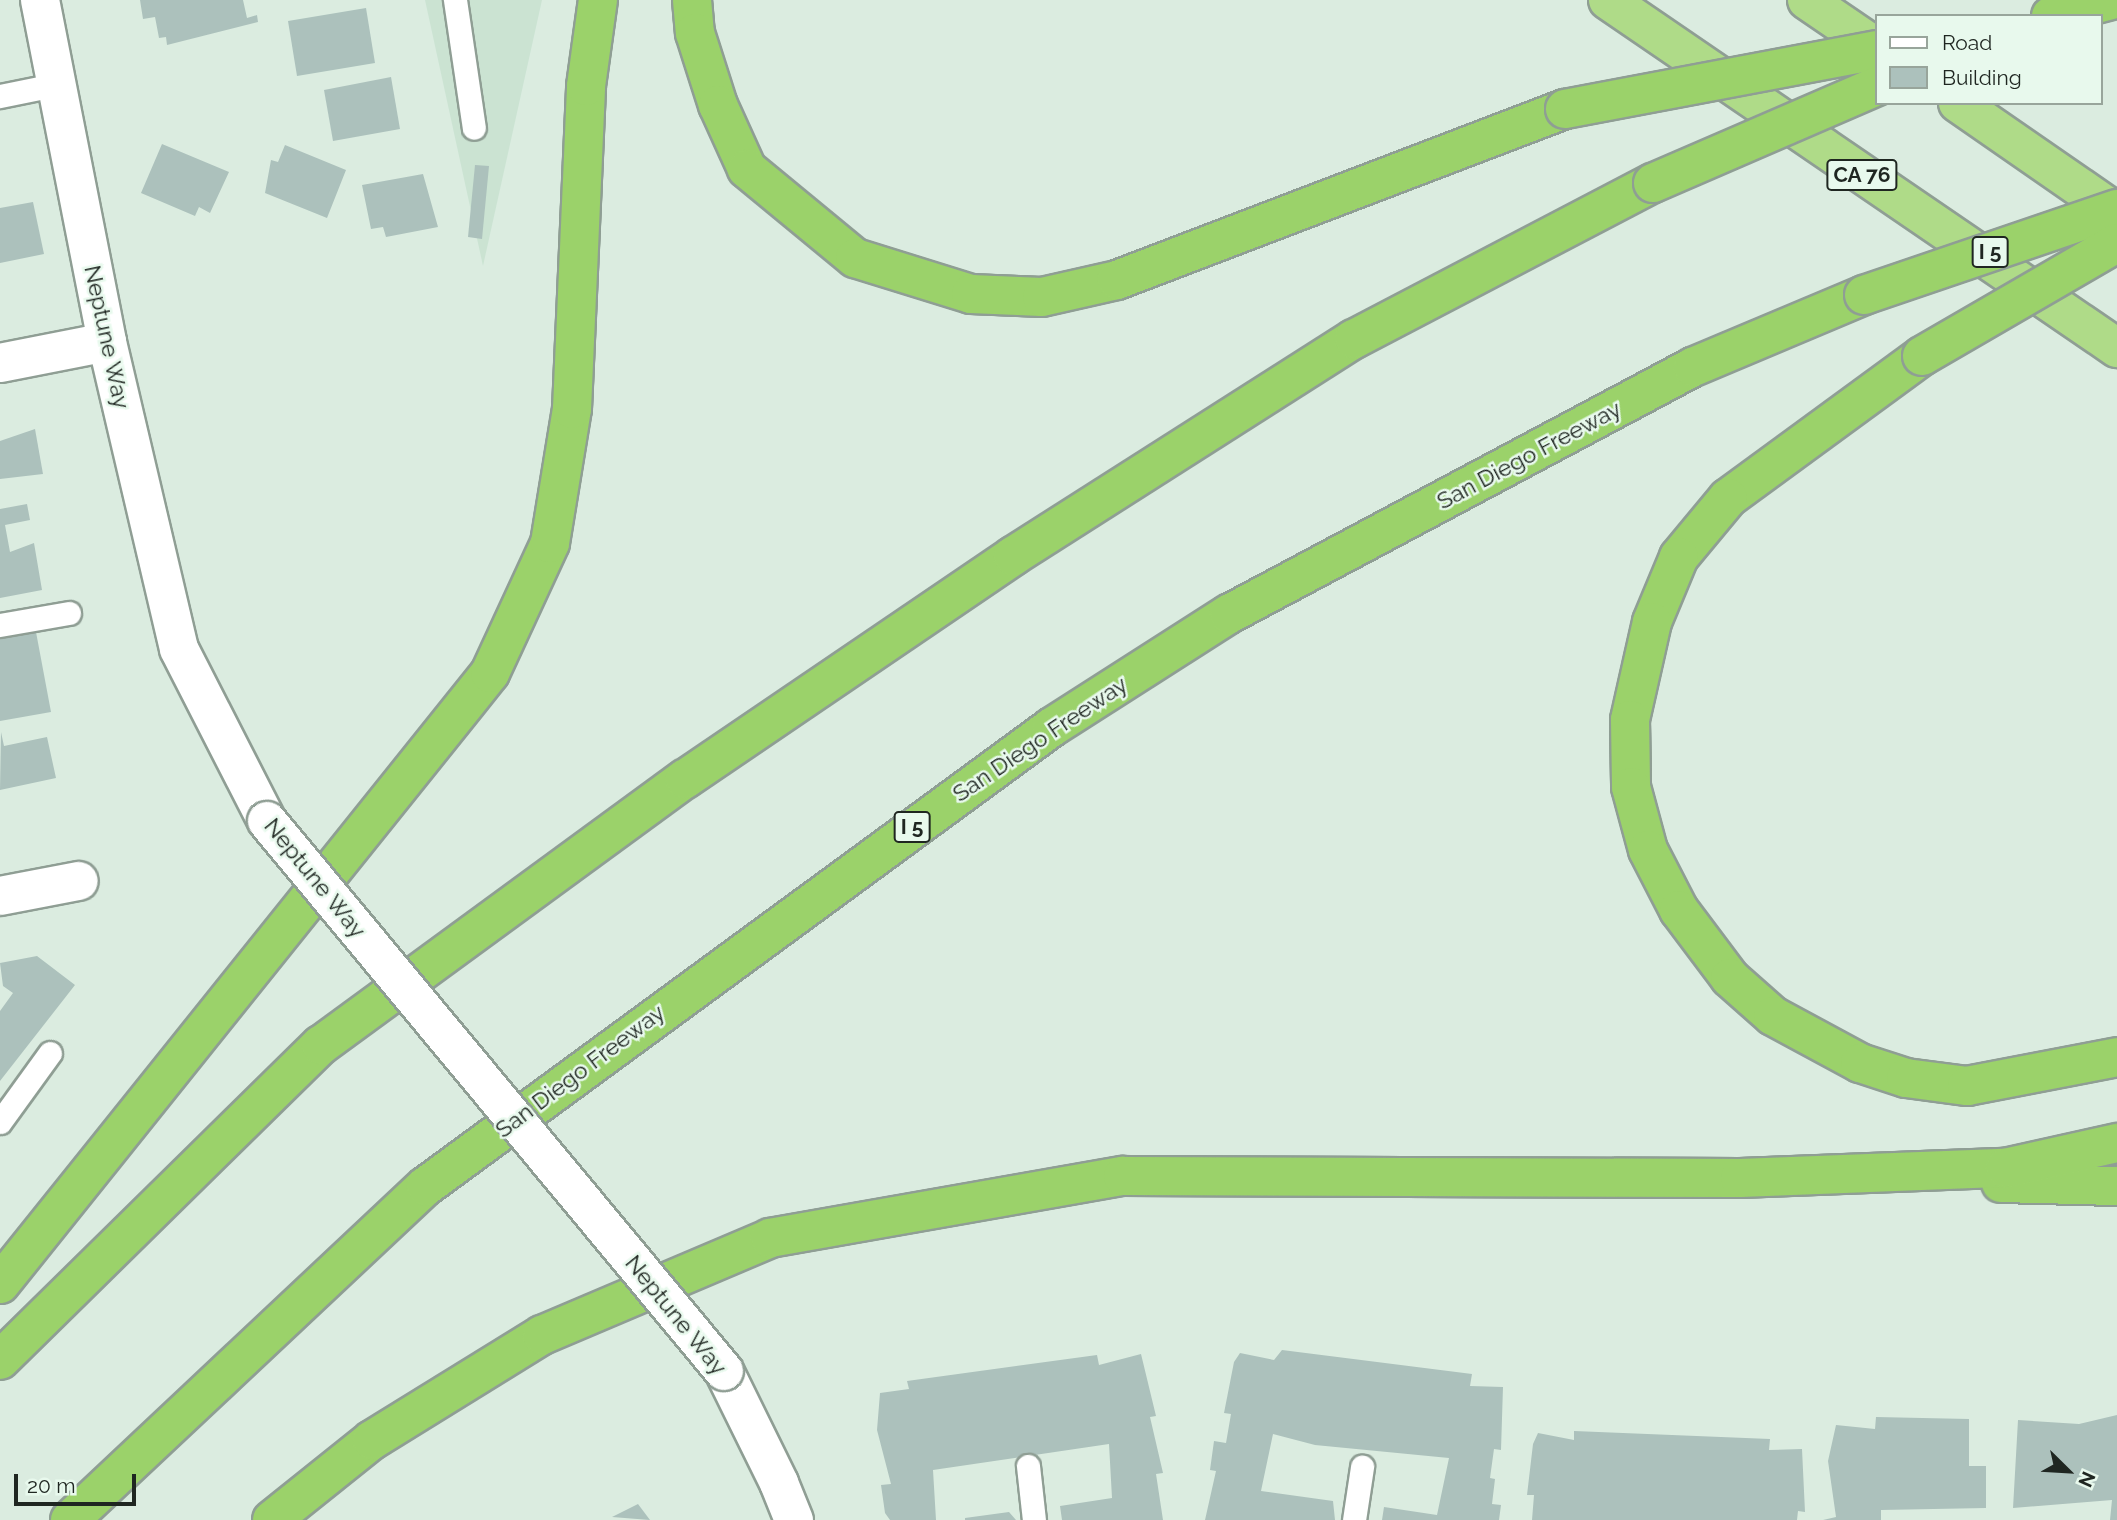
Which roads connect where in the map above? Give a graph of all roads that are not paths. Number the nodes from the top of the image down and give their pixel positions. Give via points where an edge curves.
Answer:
1 (40, 0) edge
2 (455, 0) edge
3 (598, 0) edge
4 (692, 0) edge
5 (1608, 0) edge
6 (1807, 0) edge
7 (2111, 0) edge
8 (2058, 14) edge
9 (1876, 48) edge
10 (1876, 49) edge
11 (54, 85) junction
12 (1876, 86) edge
13 (0, 96) edge
14 (1961, 105) edge
15 (474, 128) dead end
16 (2117, 211) edge
17 (2117, 243) edge
18 (107, 342) junction
19 (2117, 348) edge
20 (0, 363) edge
21 (69, 613) dead end
22 (0, 625) edge
23 (79, 881) dead end
24 (0, 896) edge
25 (50, 1053) dead end
26 (2117, 1057) edge
27 (0, 1122) edge
28 (2117, 1143) edge
29 (1740, 1178) junction
30 (2117, 1186) edge
31 (0, 1284) edge
32 (0, 1360) edge
33 (1028, 1466) dead end
34 (1362, 1467) dead end
35 (70, 1520) edge
36 (272, 1520) edge
37 (794, 1520) edge
38 (1034, 1520) edge
39 (1354, 1520) edge

1 - 11 street, Neptune Way
2 - 15 lane
3 - 31 highway via 586,86 572,409 550,543 490,673
4 - 10 highway, bridge via 695,33 718,105 747,169 855,258 971,294 1042,297 1117,281 1565,109
5 - 19 highway, CA 76
6 - 9 highway
7 - 8 highway
11 - 13 lane
11 - 18 street, Neptune Way
12 - 32 highway, bridge via 1653,183 1354,339 1013,556 685,779 321,1045
14 - 16 highway
16 - 35 highway, San Diego Freeway / I 5, bridge via 1864,295 1693,367 1229,614 1052,727 426,1186
17 - 26 highway, bridge via 1922,356 1728,498 1679,557 1652,622 1630,720 1631,787 1648,850 1679,910 1730,978 1773,1016 1860,1063 1906,1078 1967,1086
18 - 20 street
18 - 37 street, Neptune Way, bridge via 179,649 267,821 723,1371
21 - 22 lane
23 - 24 street
25 - 27 lane
28 - 29 highway via 2005,1168
29 - 30 highway
29 - 36 highway via 1123,1176 770,1238 542,1335 372,1440
33 - 38 lane
34 - 39 lane

